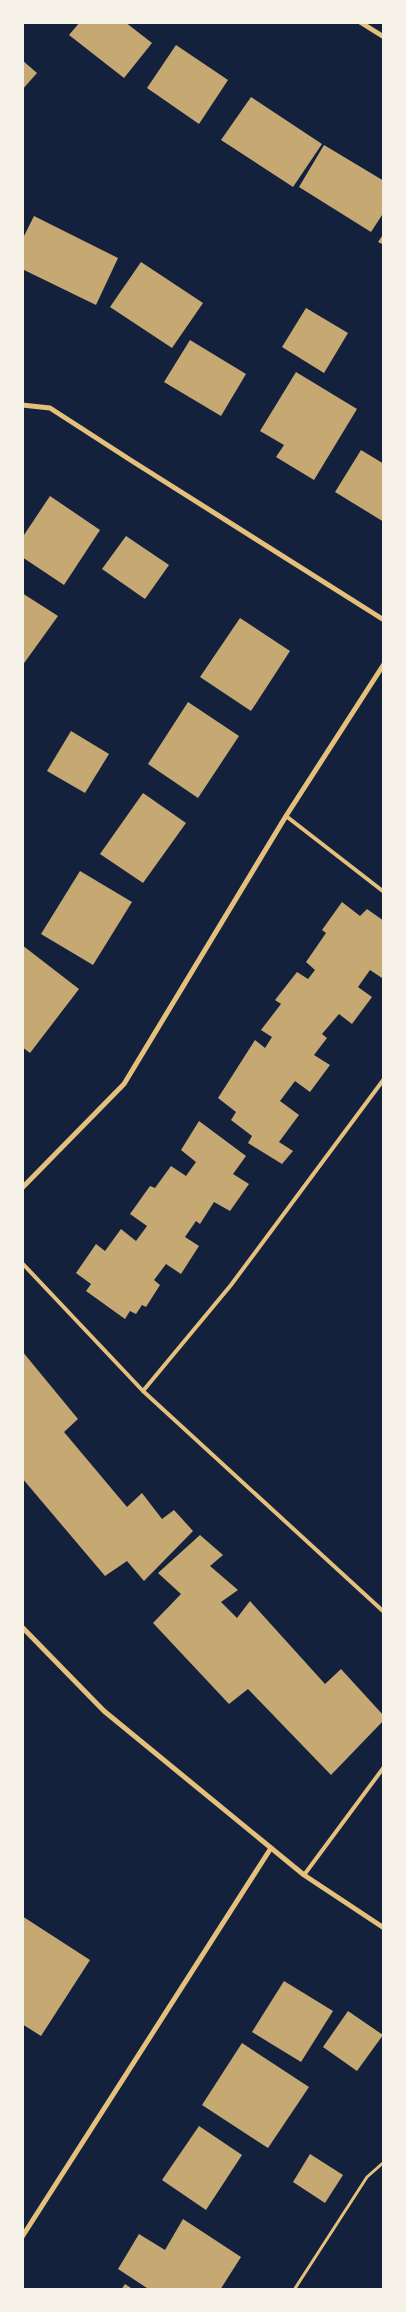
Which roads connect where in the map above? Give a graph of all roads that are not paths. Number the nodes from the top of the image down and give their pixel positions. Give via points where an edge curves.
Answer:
1 (360, 22) edge
2 (384, 37) edge
3 (22, 405) edge
4 (384, 620) edge
5 (384, 664) edge
6 (286, 816) junction
7 (384, 892) edge
8 (384, 1079) edge
9 (22, 1188) edge
10 (22, 1264) edge
11 (143, 1391) junction
12 (384, 1612) edge
13 (22, 1627) edge
14 (384, 1768) edge
15 (270, 1848) junction
16 (304, 1875) junction
17 (384, 1928) edge
18 (22, 2237) edge

1 - 2 street
3 - 4 street via 50,408
5 - 6 street
6 - 7 lane
6 - 9 street via 124,1084
8 - 11 lane via 231,1285
10 - 11 lane
11 - 12 lane
13 - 15 street via 104,1711
14 - 16 lane
15 - 16 street
15 - 18 street
16 - 17 street

